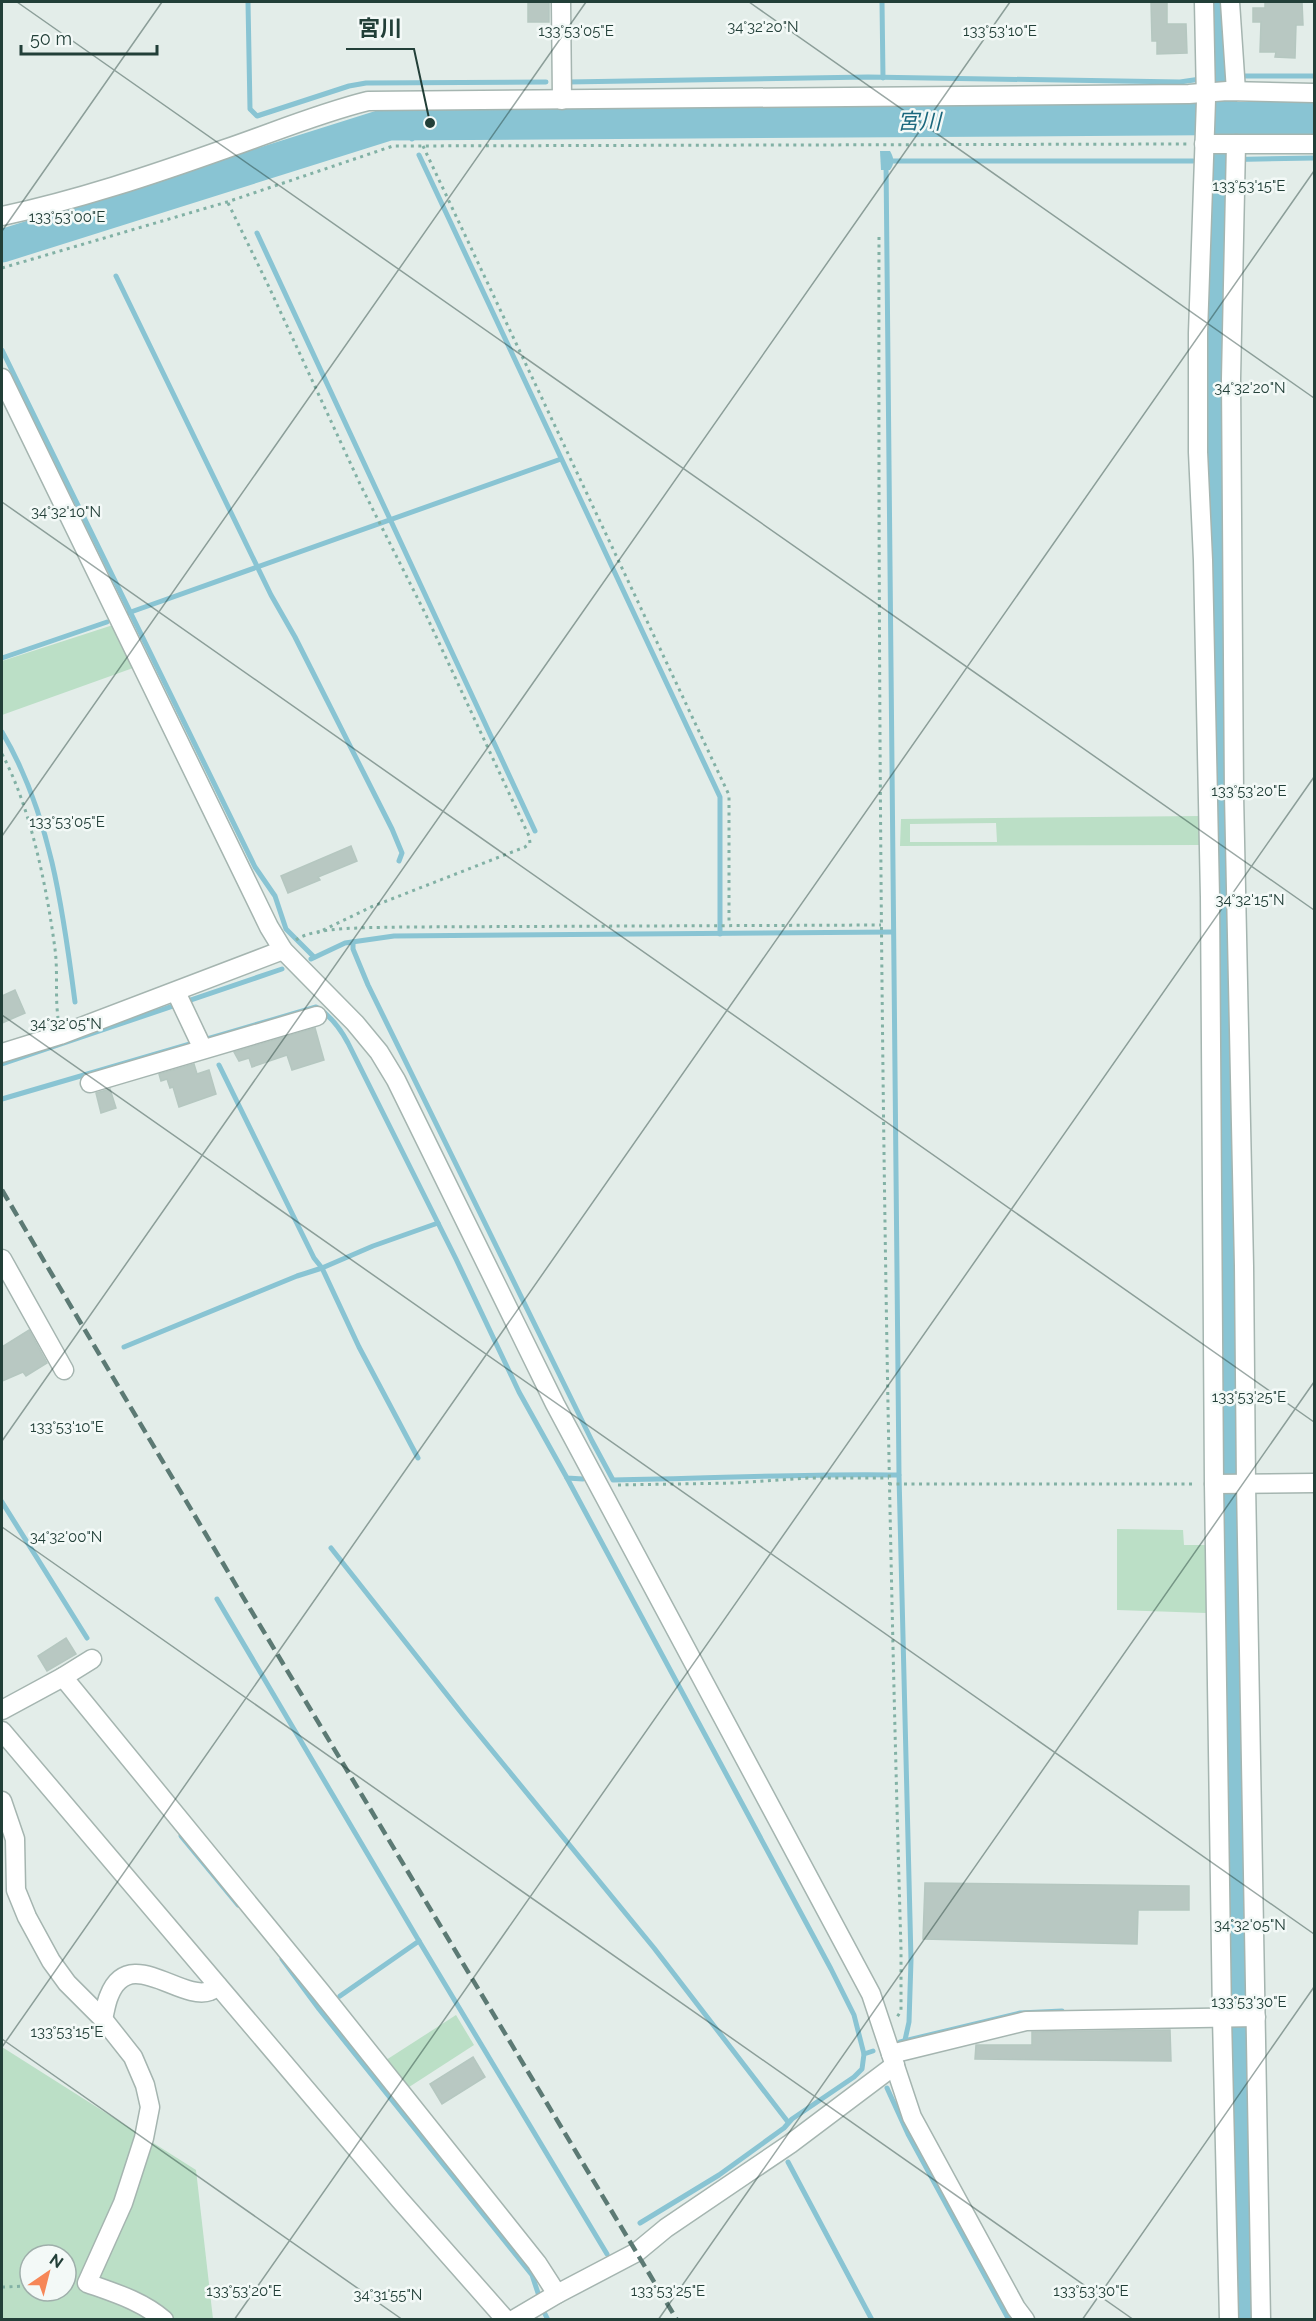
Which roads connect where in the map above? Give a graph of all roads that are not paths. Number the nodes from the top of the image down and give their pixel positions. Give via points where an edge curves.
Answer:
1 (561, 2) edge
2 (1204, 2) edge
3 (1230, 2) edge
4 (1218, 86) junction
5 (1314, 93) edge
6 (562, 100) junction
7 (1314, 144) edge
8 (1222, 147) junction
9 (2, 216) edge
10 (2, 378) edge
11 (1218, 560) junction
12 (283, 950) junction
13 (179, 1000) junction
14 (317, 1016) dead end
15 (200, 1044) junction
16 (2, 1053) edge
17 (90, 1083) dead end
18 (2, 1259) edge
19 (1229, 1266) junction
20 (64, 1370) dead end
21 (1314, 1483) edge
22 (1231, 1484) junction
23 (92, 1659) dead end
24 (63, 1677) junction
25 (2, 1710) edge
26 (2, 1731) edge
27 (2, 1801) edge
28 (218, 1986) junction
29 (1226, 2017) junction
30 (1253, 2017) junction
31 (103, 2019) junction
32 (893, 2059) junction
33 (547, 2300) junction
34 (492, 2312) edge
35 (164, 2319) edge
36 (506, 2319) edge
37 (513, 2319) edge
38 (1025, 2319) edge
39 (1229, 2319) edge
40 (1261, 2319) edge

1 - 6 street
2 - 4 street
3 - 4 street
4 - 5 street
4 - 6 street via 1178,94
4 - 8 street
6 - 9 street via 368,101 54,205
7 - 8 street
8 - 11 street via 1231,379
8 - 11 street via 1198,333 1198,452
10 - 12 street
11 - 19 street via 1234,806
11 - 19 street via 1210,897
12 - 13 street
12 - 32 street via 355,1023 396,1080 555,1404 871,1994
13 - 15 street
13 - 16 street
14 - 15 street
15 - 17 street
18 - 20 street
19 - 22 street
19 - 22 street
21 - 22 street
22 - 29 street
22 - 30 street
23 - 24 street
24 - 25 street
24 - 33 street via 537,2263
26 - 28 street
27 - 31 street via 15,1839 15,1890 27,1917 67,1983
28 - 31 street via 210,1992 198,1991 134,1973 115,1985
28 - 34 street
29 - 30 street
29 - 32 street via 1026,2021
29 - 39 street
30 - 40 street
31 - 35 street via 134,2057 150,2107 123,2203 87,2283 128,2298
32 - 33 street via 790,2144 637,2252
32 - 38 street via 912,2117
33 - 37 street
34 - 36 street

